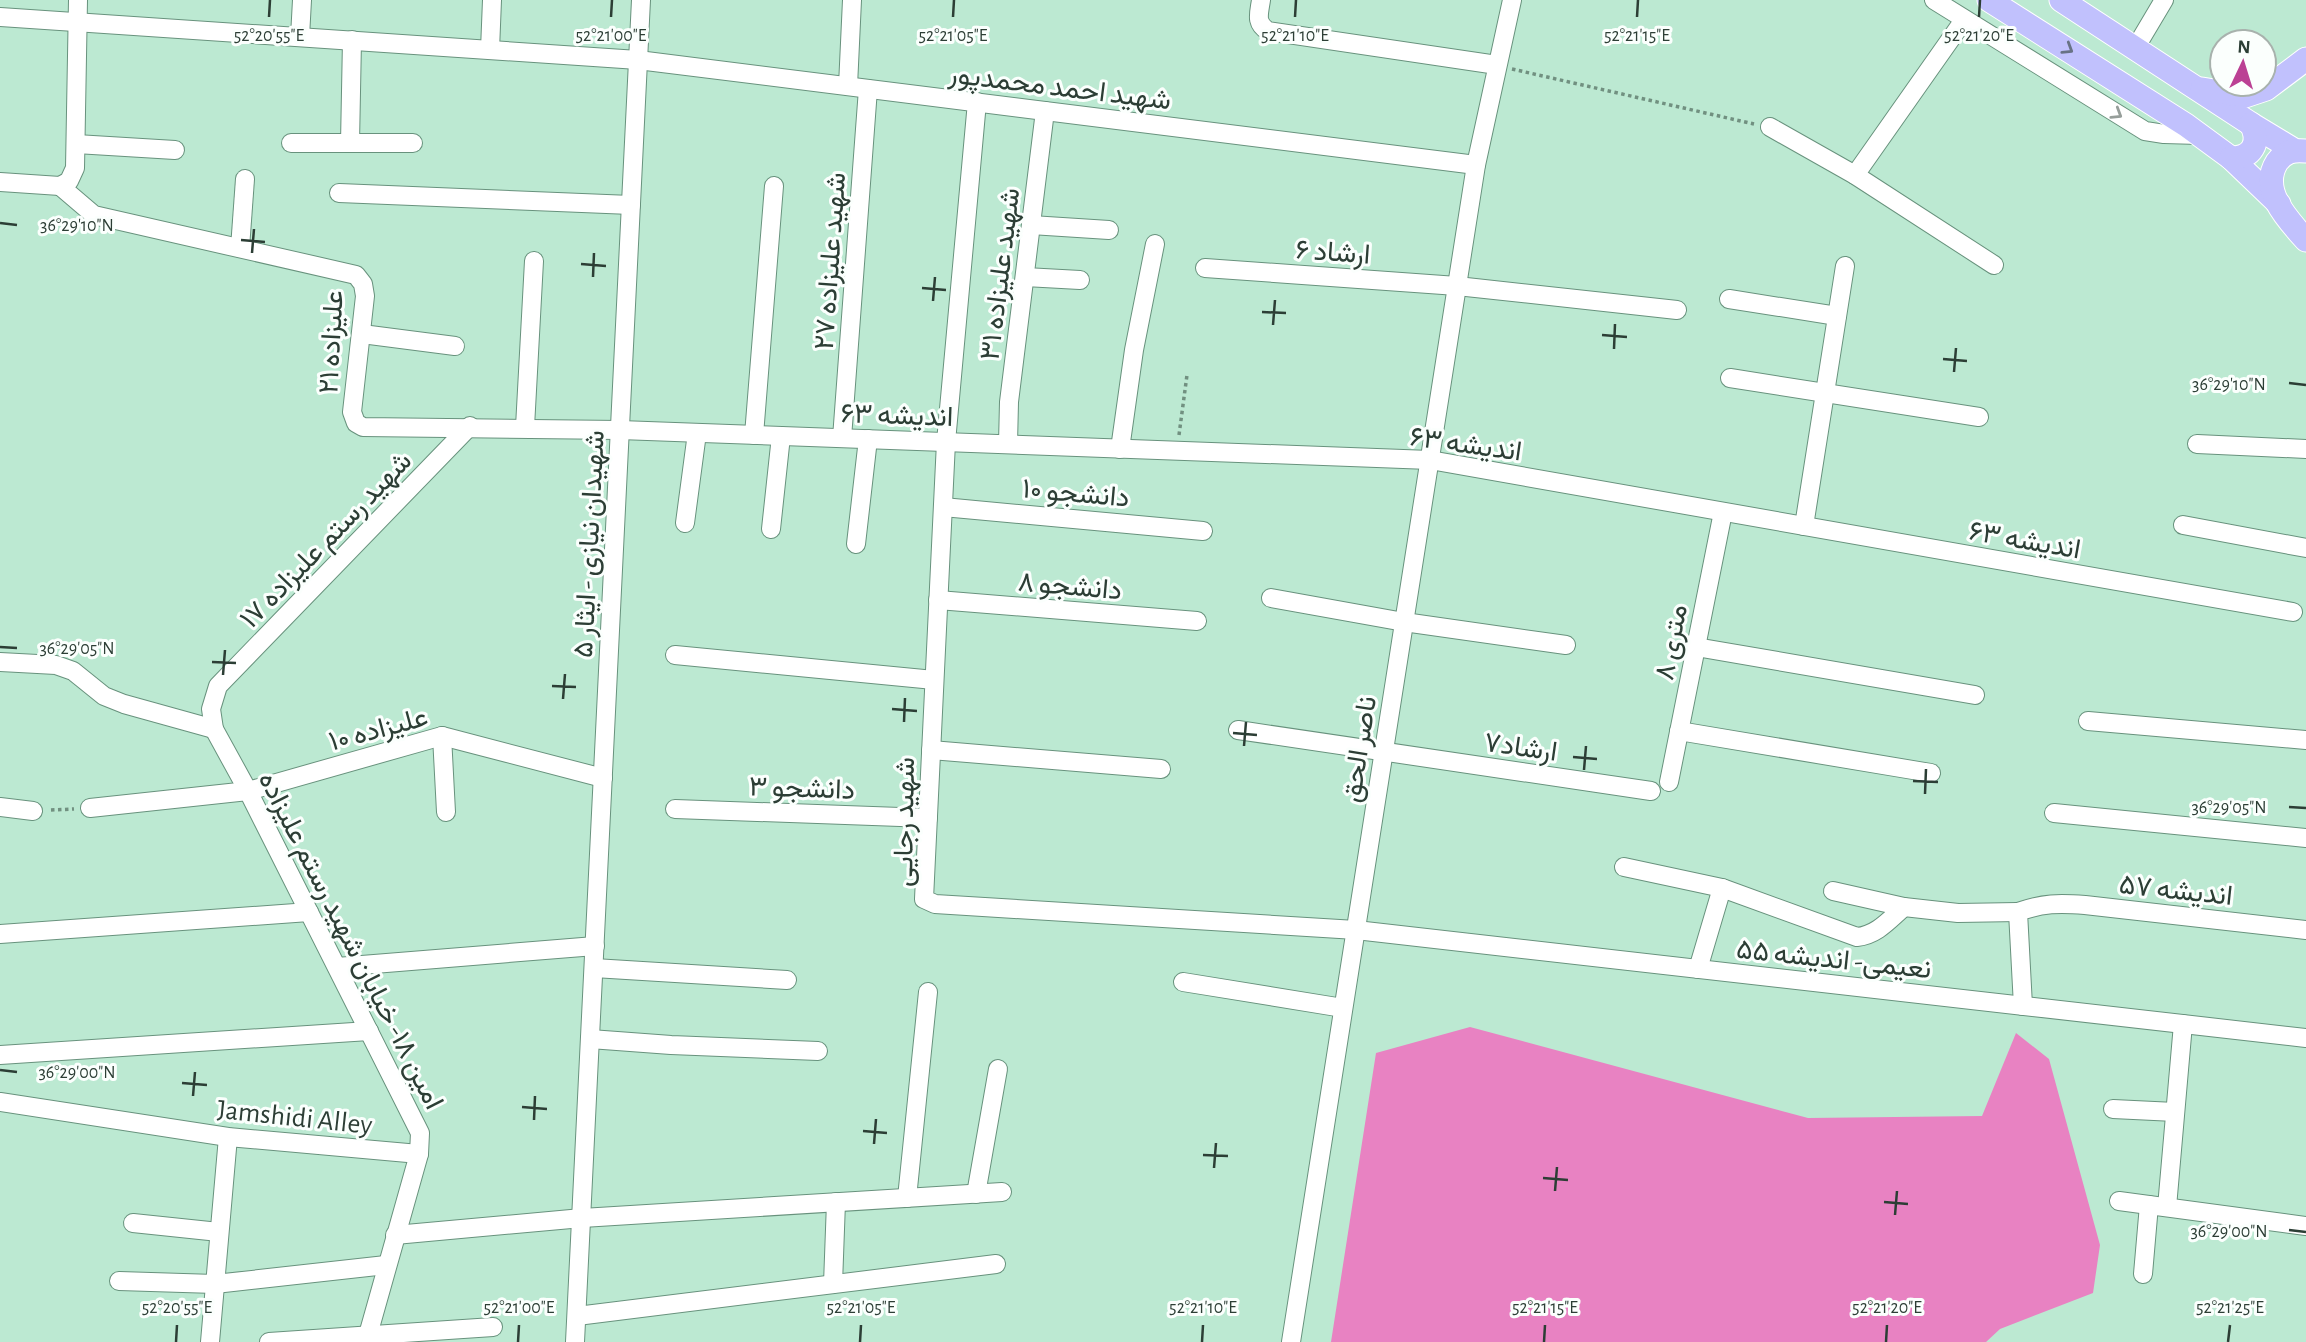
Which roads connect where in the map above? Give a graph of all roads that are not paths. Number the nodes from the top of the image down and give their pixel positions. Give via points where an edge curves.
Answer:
1 (78, 0) edge
2 (302, 0) edge
3 (492, 0) edge
4 (641, 0) edge
5 (852, 0) edge
6 (1261, 0) edge
7 (1512, 0) edge
8 (1934, 0) edge
9 (1989, 0) edge
10 (2061, 0) edge
11 (2164, 0) edge
12 (0, 17) edge
13 (1964, 20) junction
14 (77, 22) junction
15 (300, 37) junction
16 (352, 40) junction
17 (2136, 47) junction
18 (490, 50) junction
19 (2306, 59) edge
20 (638, 60) junction
21 (1497, 65) junction
22 (848, 86) junction
23 (2194, 88) junction
24 (868, 89) junction
25 (977, 102) junction
26 (1045, 111) junction
27 (2250, 124) junction
28 (1770, 127) road end
29 (2199, 135) junction
30 (350, 143) junction
31 (413, 143) dead end
32 (76, 144) junction
33 (291, 144) dead end
34 (175, 150) dead end
35 (2300, 150) edge
36 (2231, 158) junction
37 (1476, 165) junction
38 (1855, 175) junction
39 (244, 179) dead end
40 (0, 182) edge
41 (60, 186) junction
42 (774, 186) dead end
43 (339, 193) dead end
44 (2279, 204) junction
45 (631, 205) junction
46 (1031, 225) junction
47 (1109, 230) dead end
48 (2306, 240) edge
49 (1155, 244) dead end
50 (240, 248) junction
51 (534, 261) dead end
52 (1994, 265) dead end
53 (1845, 266) dead end
54 (1205, 268) dead end
55 (1025, 276) junction
56 (1080, 280) dead end
57 (1457, 286) junction
58 (1729, 299) dead end
59 (1677, 310) dead end
60 (1838, 316) junction
61 (362, 334) junction
62 (455, 346) dead end
63 (1730, 378) dead end
64 (1825, 393) junction
65 (1979, 417) dead end
66 (470, 426) junction
67 (525, 427) junction
68 (620, 430) junction
69 (697, 433) junction
70 (754, 435) junction
71 (781, 436) junction
72 (842, 438) junction
73 (868, 439) junction
74 (946, 442) junction
75 (1007, 444) junction
76 (2197, 444) dead end
77 (1121, 449) junction
78 (2306, 449) edge
79 (1430, 460) junction
80 (943, 506) junction
81 (1723, 512) junction
82 (685, 523) dead end
83 (2183, 525) dead end
84 (1804, 526) junction
85 (771, 529) dead end
86 (1203, 531) dead end
87 (856, 544) dead end
88 (2306, 548) edge
89 (1271, 598) dead end
90 (938, 600) junction
91 (2293, 612) dead end
92 (1197, 621) dead end
93 (1404, 622) junction
94 (1566, 645) dead end
95 (1696, 647) junction
96 (675, 655) dead end
97 (0, 662) edge
98 (934, 680) junction
99 (1975, 695) dead end
100 (2088, 721) dead end
101 (214, 729) junction
102 (1238, 730) dead end
103 (1679, 731) junction
104 (442, 737) junction
105 (2306, 740) edge
106 (931, 750) junction
107 (1384, 752) junction
108 (1161, 769) dead end
109 (1931, 773) dead end
110 (603, 778) junction
111 (1669, 782) dead end
112 (248, 791) junction
113 (1651, 791) dead end
114 (0, 807) edge
115 (90, 808) road end
116 (675, 809) dead end
117 (33, 811) road end
118 (446, 812) dead end
119 (2054, 813) dead end
120 (928, 818) junction
121 (2306, 838) edge
122 (1624, 867) dead end
123 (1722, 888) junction
124 (1833, 891) dead end
125 (1904, 907) junction
126 (309, 912) junction
127 (2018, 912) junction
128 (1356, 930) junction
129 (2306, 930) edge
130 (0, 934) edge
131 (595, 946) junction
132 (337, 967) junction
133 (594, 968) junction
134 (1699, 969) junction
135 (787, 981) dead end
136 (1183, 982) dead end
137 (928, 992) dead end
138 (2023, 1006) junction
139 (1343, 1008) junction
140 (2183, 1024) junction
141 (369, 1031) junction
142 (2306, 1038) edge
143 (590, 1039) junction
144 (818, 1051) dead end
145 (0, 1055) edge
146 (998, 1069) dead end
147 (0, 1102) edge
148 (2113, 1109) dead end
149 (2175, 1112) junction
150 (229, 1137) junction
151 (419, 1154) junction
152 (1002, 1192) dead end
153 (976, 1194) junction
154 (907, 1198) junction
155 (2119, 1201) dead end
156 (836, 1202) junction
157 (2158, 1206) junction
158 (582, 1218) junction
159 (133, 1223) dead end
160 (2306, 1226) edge
161 (219, 1232) junction
162 (395, 1235) junction
163 (996, 1264) dead end
164 (386, 1265) junction
165 (2143, 1274) dead end
166 (119, 1281) dead end
167 (215, 1284) junction
168 (833, 1284) junction
169 (577, 1316) junction
170 (493, 1327) dead end
171 (366, 1340) edge
172 (210, 1342) edge
173 (269, 1342) edge
174 (575, 1342) edge
175 (1291, 1342) edge

1 - 14 street
2 - 15 street
3 - 18 street
4 - 20 street, شهیدان نیازی - ایثار ۵
5 - 22 street
6 - 21 street via 1258,20 1268,31
7 - 21 street, ناصر الحق
8 - 13 street
9 -> 29 main road
10 - 17 main road
11 - 17 street
12 - 14 street, شهید احمد محمدپور
13 -> 29 street via 2145,131
13 - 38 street
14 - 15 street, شهید احمد محمدپور
14 - 32 street
15 - 16 street, شهید احمد محمدپور
16 - 18 street, شهید احمد محمدپور
16 - 30 street
17 - 23 main road
18 - 20 street, شهید احمد محمدپور
19 - 23 main road via 2266,89 2245,96
20 - 22 street, شهید احمد محمدپور
20 - 45 street, شهیدان نیازی - ایثار ۵
21 - 37 street, ناصر الحق
22 - 24 street, شهید احمد محمدپور
23 - 27 main road
24 - 25 street, شهید احمد محمدپور
24 - 72 street, شهید علیزاده ۲۷
25 - 26 street, شهید احمد محمدپور
25 - 74 street, شهید رجایی
26 - 37 street, شهید احمد محمدپور
26 - 46 street, شهید علیزاده ۳۱
27 - 35 main road
27 - 36 main road via 2256,144 2242,158
28 - 38 street
29 - 36 main road
30 - 31 street
30 - 33 street
32 - 34 street
32 - 41 street via 74,173
35 - 44 main road via 2280,159 2272,176
36 - 44 main road
37 - 57 street, ناصر الحق
38 - 52 street
39 - 50 street
40 - 41 street
41 - 50 street, علیزاده ۲۱ via 94,215
42 - 70 street
43 - 45 street
44 - 48 main road
45 - 68 street, شهیدان نیازی - ایثار ۵
46 - 47 street
46 - 55 street, شهید علیزاده ۳۱
49 - 77 street
50 - 61 street, علیزاده ۲۱ via 356,275 364,289
51 - 67 street
53 - 60 street
54 - 57 street, ارشاد ۶
55 - 56 street
55 - 75 street, شهید علیزاده ۳۱
57 - 59 street, ارشاد ۶
57 - 79 street, ناصر الحق
58 - 60 street
60 - 64 street
61 - 62 street
61 - 66 street, علیزاده ۲۱ via 352,412 356,423 363,427
63 - 64 street
64 - 65 street
64 - 84 street
66 - 67 street, علیزاده ۲۱
66 - 101 street, ۱۷ شهید رستم علیزاده via 218,686 211,709
67 - 68 street, علیزاده ۲۱
68 - 69 street, اندیشه ۶۳
68 - 110 street, شهیدان نیازی - ایثار ۵
69 - 70 street, اندیشه ۶۳
69 - 82 street
70 - 71 street, اندیشه ۶۳
71 - 72 street, اندیشه ۶۳
71 - 85 street
72 - 73 street, اندیشه ۶۳
73 - 74 street, اندیشه ۶۳
73 - 87 street
74 - 75 street, اندیشه ۶۳
74 - 80 street, شهید رجایی
75 - 77 street, اندیشه ۶۳
76 - 78 street
77 - 79 street, اندیشه ۶۳
79 - 81 street, اندیشه ۶۳
79 - 93 street, ناصر الحق
80 - 86 street, دانشجو ۱۰
80 - 90 street, شهید رجایی
81 - 84 street, اندیشه ۶۳
81 - 95 street, ۸ متری
83 - 88 street
84 - 91 street, اندیشه ۶۳
89 - 93 street
90 - 92 street, دانشجو ۸
90 - 98 street, شهید رجایی
93 - 94 street
93 - 107 street, ناصر الحق
95 - 99 street
95 - 103 street, ۸ متری
96 - 98 street
97 - 101 street via 56,665 74,671 104,696
98 - 106 street, شهید رجایی
100 - 105 street
101 - 112 street, امین ۱۸- خيابان شهيد رستم عليزاده
102 - 107 street, ارشاد۷
103 - 109 street
103 - 111 street, ۸ متری
104 - 110 street, علیزاده ۱۰
104 - 112 street, علیزاده ۱۰
104 - 118 street
106 - 108 street
106 - 120 street, شهید رجایی
107 - 113 street, ارشاد۷
107 - 128 street, ناصر الحق
110 - 131 street, شهیدان نیازی - ایثار ۵
112 - 115 street, علیزاده ۱۰
112 - 126 street, امین ۱۸- خيابان شهيد رستم عليزاده
114 - 117 street
116 - 120 street, دانشجو ۳
119 - 121 street
120 - 128 street, شهید رجایی via 924,900 935,904
122 - 123 street
123 - 125 street via 1857,937 1880,929
123 - 134 street
124 - 125 street, اندیشه ۵۷
125 - 127 street, اندیشه ۵۷ via 1958,913
126 - 130 street
126 - 132 street, امین ۱۸- خيابان شهيد رستم عليزاده
127 - 129 street, اندیشه ۵۷ via 2049,903 2085,905
127 - 138 street
128 - 134 street, نعیمی- اندیشه ۵۵
128 - 139 street, ناصر الحق
131 - 132 street
131 - 133 street, شهیدان نیازی - ایثار ۵
132 - 141 street, امین ۱۸- خيابان شهيد رستم عليزاده
133 - 135 street
133 - 143 street, شهیدان نیازی - ایثار ۵
134 - 138 street, نعیمی- اندیشه ۵۵
136 - 139 street
137 - 154 street
138 - 140 street, نعیمی- اندیشه ۵۵
139 - 175 street, ناصر الحق
140 - 142 street, نعیمی- اندیشه ۵۵
140 - 149 street
141 - 145 street
141 - 151 street, امین ۱۸- خيابان شهيد رستم عليزاده via 420,1133
143 - 144 street
143 - 158 street, شهیدان نیازی - ایثار ۵
146 - 153 street
147 - 150 street, Jamshidi Alley
148 - 149 street
149 - 157 street
150 - 151 street, Jamshidi Alley
150 - 161 street
151 - 162 street, امین ۱۸- خيابان شهيد رستم عليزاده
152 - 153 street
153 - 154 street
154 - 156 street
155 - 157 street
156 - 158 street
156 - 168 street
157 - 160 street
157 - 165 street
158 - 162 street
158 - 169 street, شهیدان نیازی - ایثار ۵
159 - 161 street
161 - 167 street
162 - 164 street, امین ۱۸- خيابان شهيد رستم عليزاده
163 - 168 street
164 - 167 street
164 - 171 street, امین ۱۸- خيابان شهيد رستم عليزاده
166 - 167 street
167 - 172 street
168 - 169 street
169 - 174 street, شهیدان نیازی - ایثار ۵
170 - 171 street
171 - 173 street

